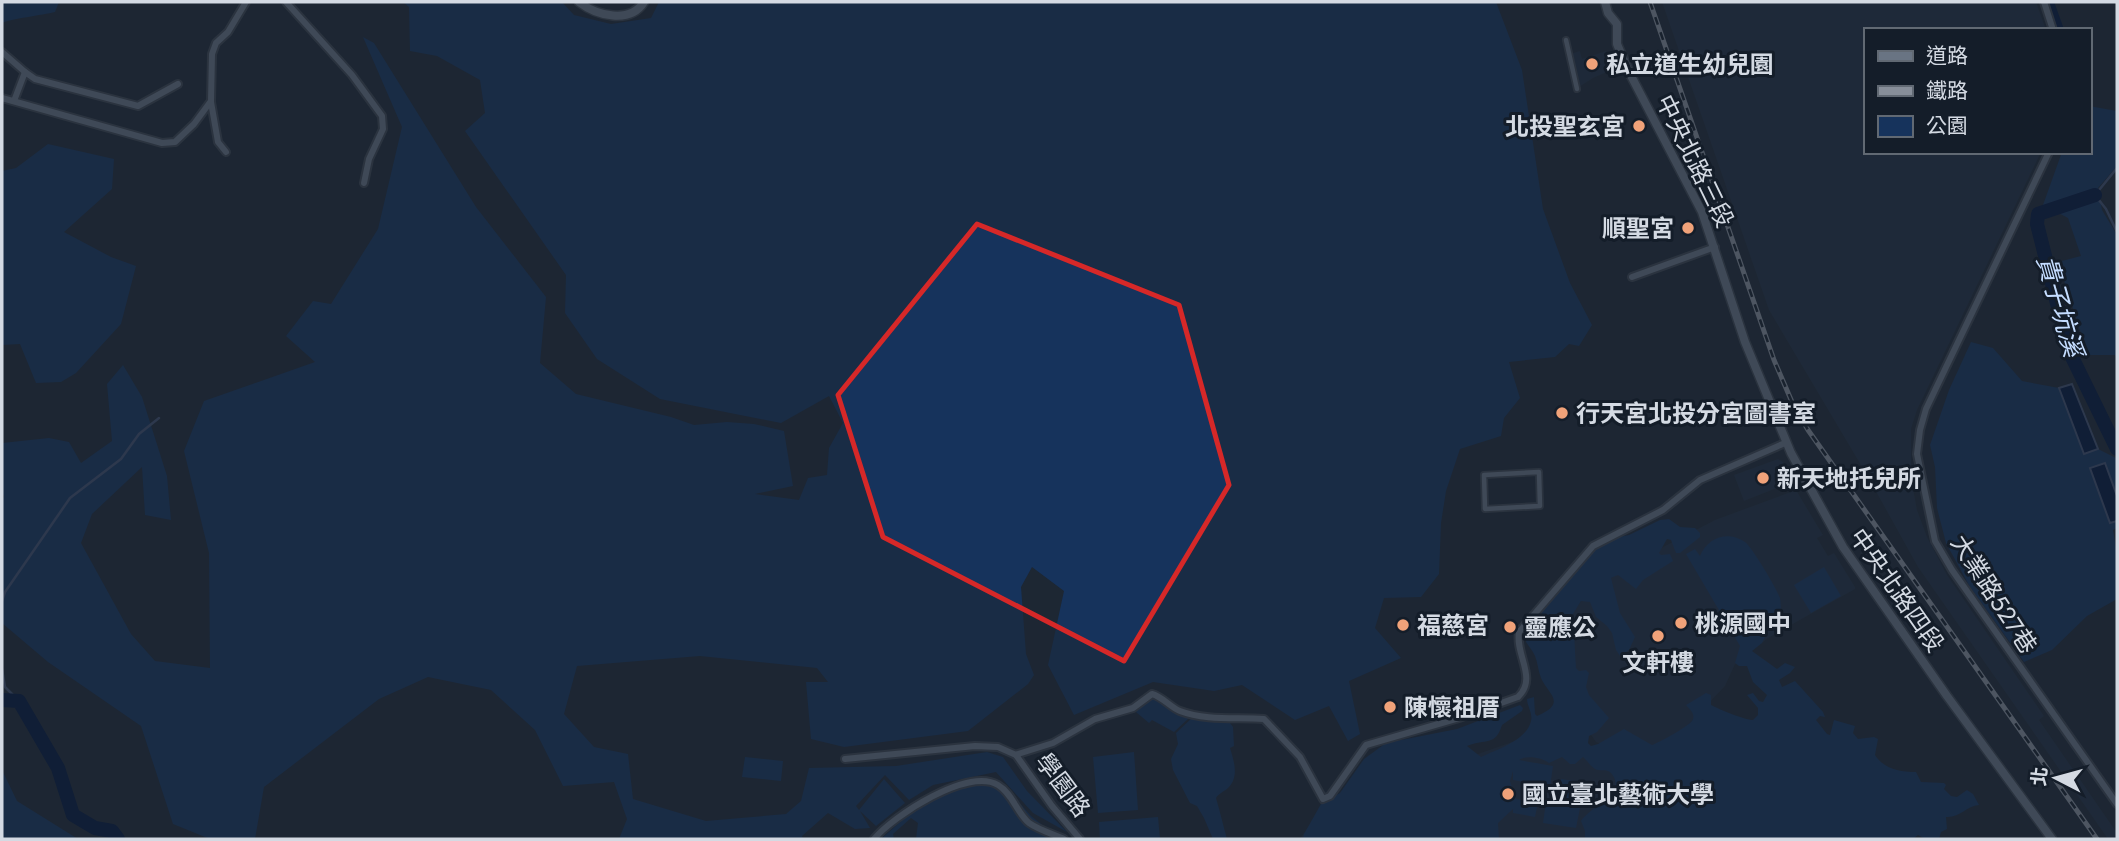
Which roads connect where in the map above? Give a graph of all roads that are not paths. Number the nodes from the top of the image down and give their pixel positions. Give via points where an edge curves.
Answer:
1 (246, 2) edge
2 (286, 2) edge
3 (579, 2) edge
4 (644, 2) edge
5 (1605, 2) edge
6 (2044, 2) edge
7 (2052, 28) edge
8 (1566, 40) dead end
9 (2, 52) edge
10 (25, 72) junction
11 (178, 84) dead end
12 (1577, 89) dead end
13 (2, 98) edge
14 (14, 101) junction
15 (211, 101) junction
16 (226, 152) dead end
17 (2048, 154) edge
18 (364, 183) dead end
19 (1715, 247) junction
20 (1632, 277) dead end
21 (1745, 342) joint
22 (1785, 443) junction
23 (1485, 509) joint
24 (1017, 754) junction
25 (845, 759) dead end
26 (2117, 804) edge
27 (874, 839) edge
28 (1064, 839) edge
29 (1080, 839) edge
30 (2052, 839) edge

1 - 15 street via 212,54
2 - 18 street via 382,116 383,129
3 - 4 street via 621,16 638,11
5 - 19 street, 中央北路三段 via 1617,24 1617,44 1628,70 1702,212
6 - 7 street
8 - 12 street
9 - 10 street
10 - 11 street via 35,79 138,106
10 - 14 street
13 - 14 street
14 - 15 street via 162,143 175,142
15 - 16 street via 218,142
17 - 26 street, 大業路527巷 via 1926,409 1917,454 1936,541 1952,570
19 - 20 street
19 - 21 street, 中央北路三段
21 - 22 street, 中央北路四段
22 - 24 street via 1700,480 1663,510 1593,546 1519,632 1517,642 1527,682 1518,697 1366,745 1330,796 1323,799 1300,757 1264,719 1198,715 1178,710 1152,694 1133,708 1095,719 1053,743
22 - 30 street, 中央北路四段 via 1843,547
23 - 23 street via 1484,475 1539,472 1540,506
24 - 25 street via 975,746
24 - 29 street, 學園路
27 - 28 street via 903,813 935,794 981,781 998,785 1028,822

